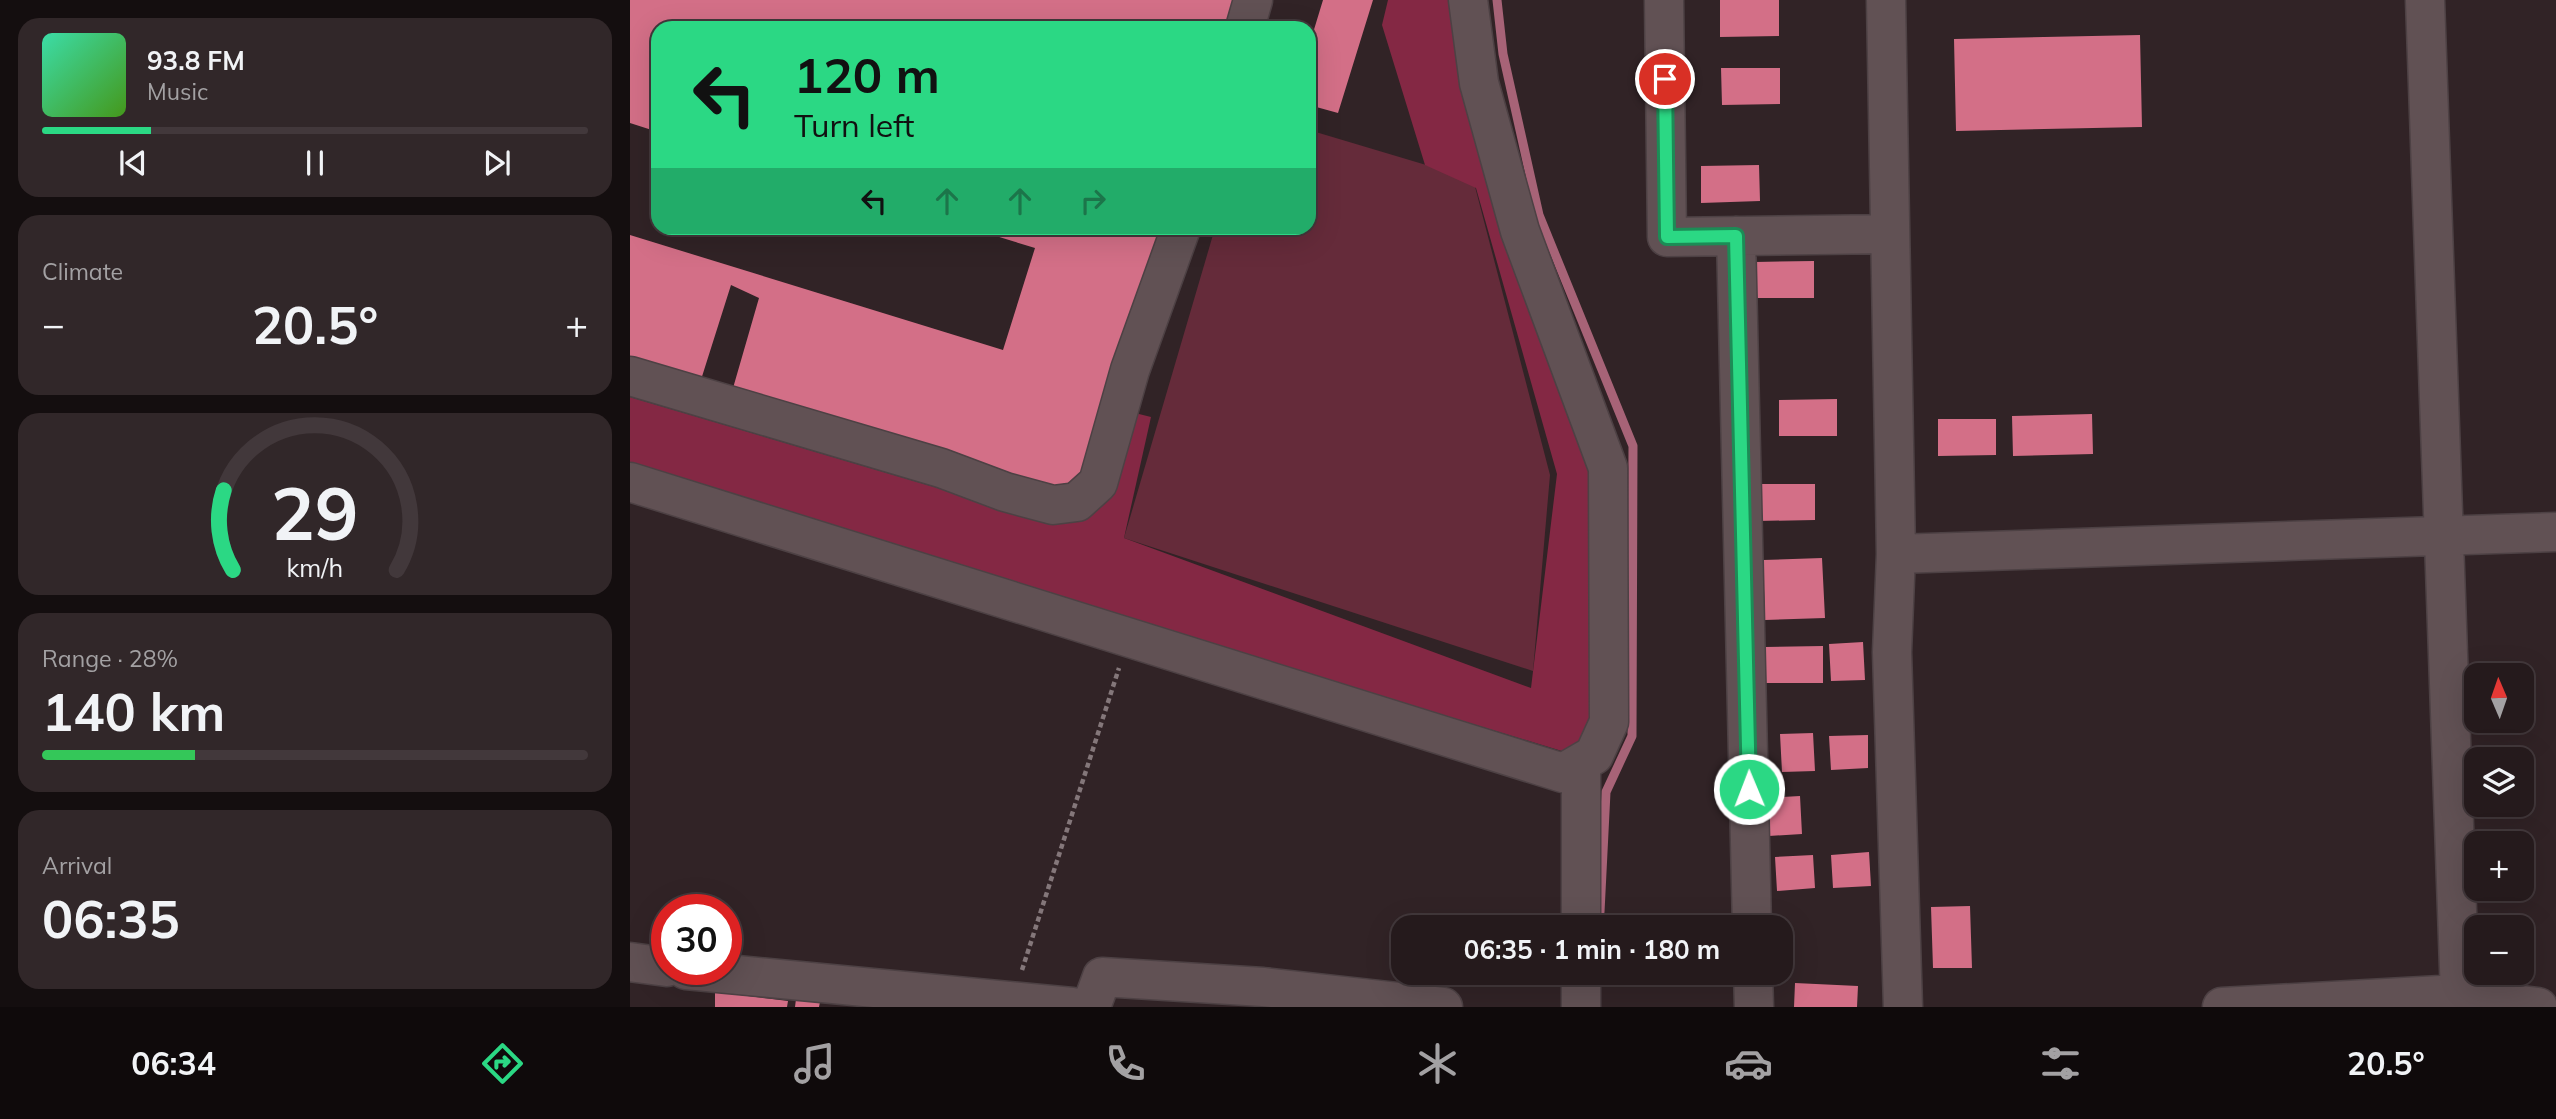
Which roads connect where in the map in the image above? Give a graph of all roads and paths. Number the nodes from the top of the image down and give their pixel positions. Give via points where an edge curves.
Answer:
1 (1253, 0) edge
2 (1468, 0) edge
3 (1664, 0) edge
4 (1886, 0) edge
5 (2425, 0) edge
6 (1247, 21) edge
7 (1890, 234) junction
8 (1178, 235) edge
9 (1736, 236) junction
10 (630, 376) edge
11 (630, 482) edge
12 (2556, 532) edge
13 (2442, 537) junction
14 (1895, 554) junction
15 (1129, 638) junction
16 (1581, 763) junction
17 (1581, 915) edge
18 (1752, 915) edge
19 (630, 962) edge
20 (651, 965) edge
21 (742, 975) edge
22 (1581, 985) edge
23 (1753, 985) edge
24 (2460, 996) junction
25 (1012, 1002) junction
26 (1072, 1007) edge
27 (1091, 1007) edge
28 (1443, 1007) edge
29 (1581, 1007) edge
30 (1754, 1007) edge
31 (1903, 1007) edge
32 (2222, 1007) edge
33 (2538, 1007) edge

1 - 6 street
2 - 16 street via 1479,83 1520,231 1608,468 1609,722 1594,755
3 - 9 street via 1667,237
4 - 7 street
5 - 13 street
7 - 9 street
7 - 14 street
8 - 10 street via 1130,370 1098,483 1077,502 1053,505 1005,492 940,468
9 - 18 street
11 - 15 street
12 - 13 street
13 - 14 street
13 - 24 street
14 - 31 street via 1892,652
15 - 16 street via 1563,773
15 - 25 path
16 - 17 street
19 - 20 street
21 - 25 street
22 - 29 street
23 - 30 street
24 - 32 street
24 - 33 street
25 - 26 street
27 - 28 street via 1102,977 1263,987

